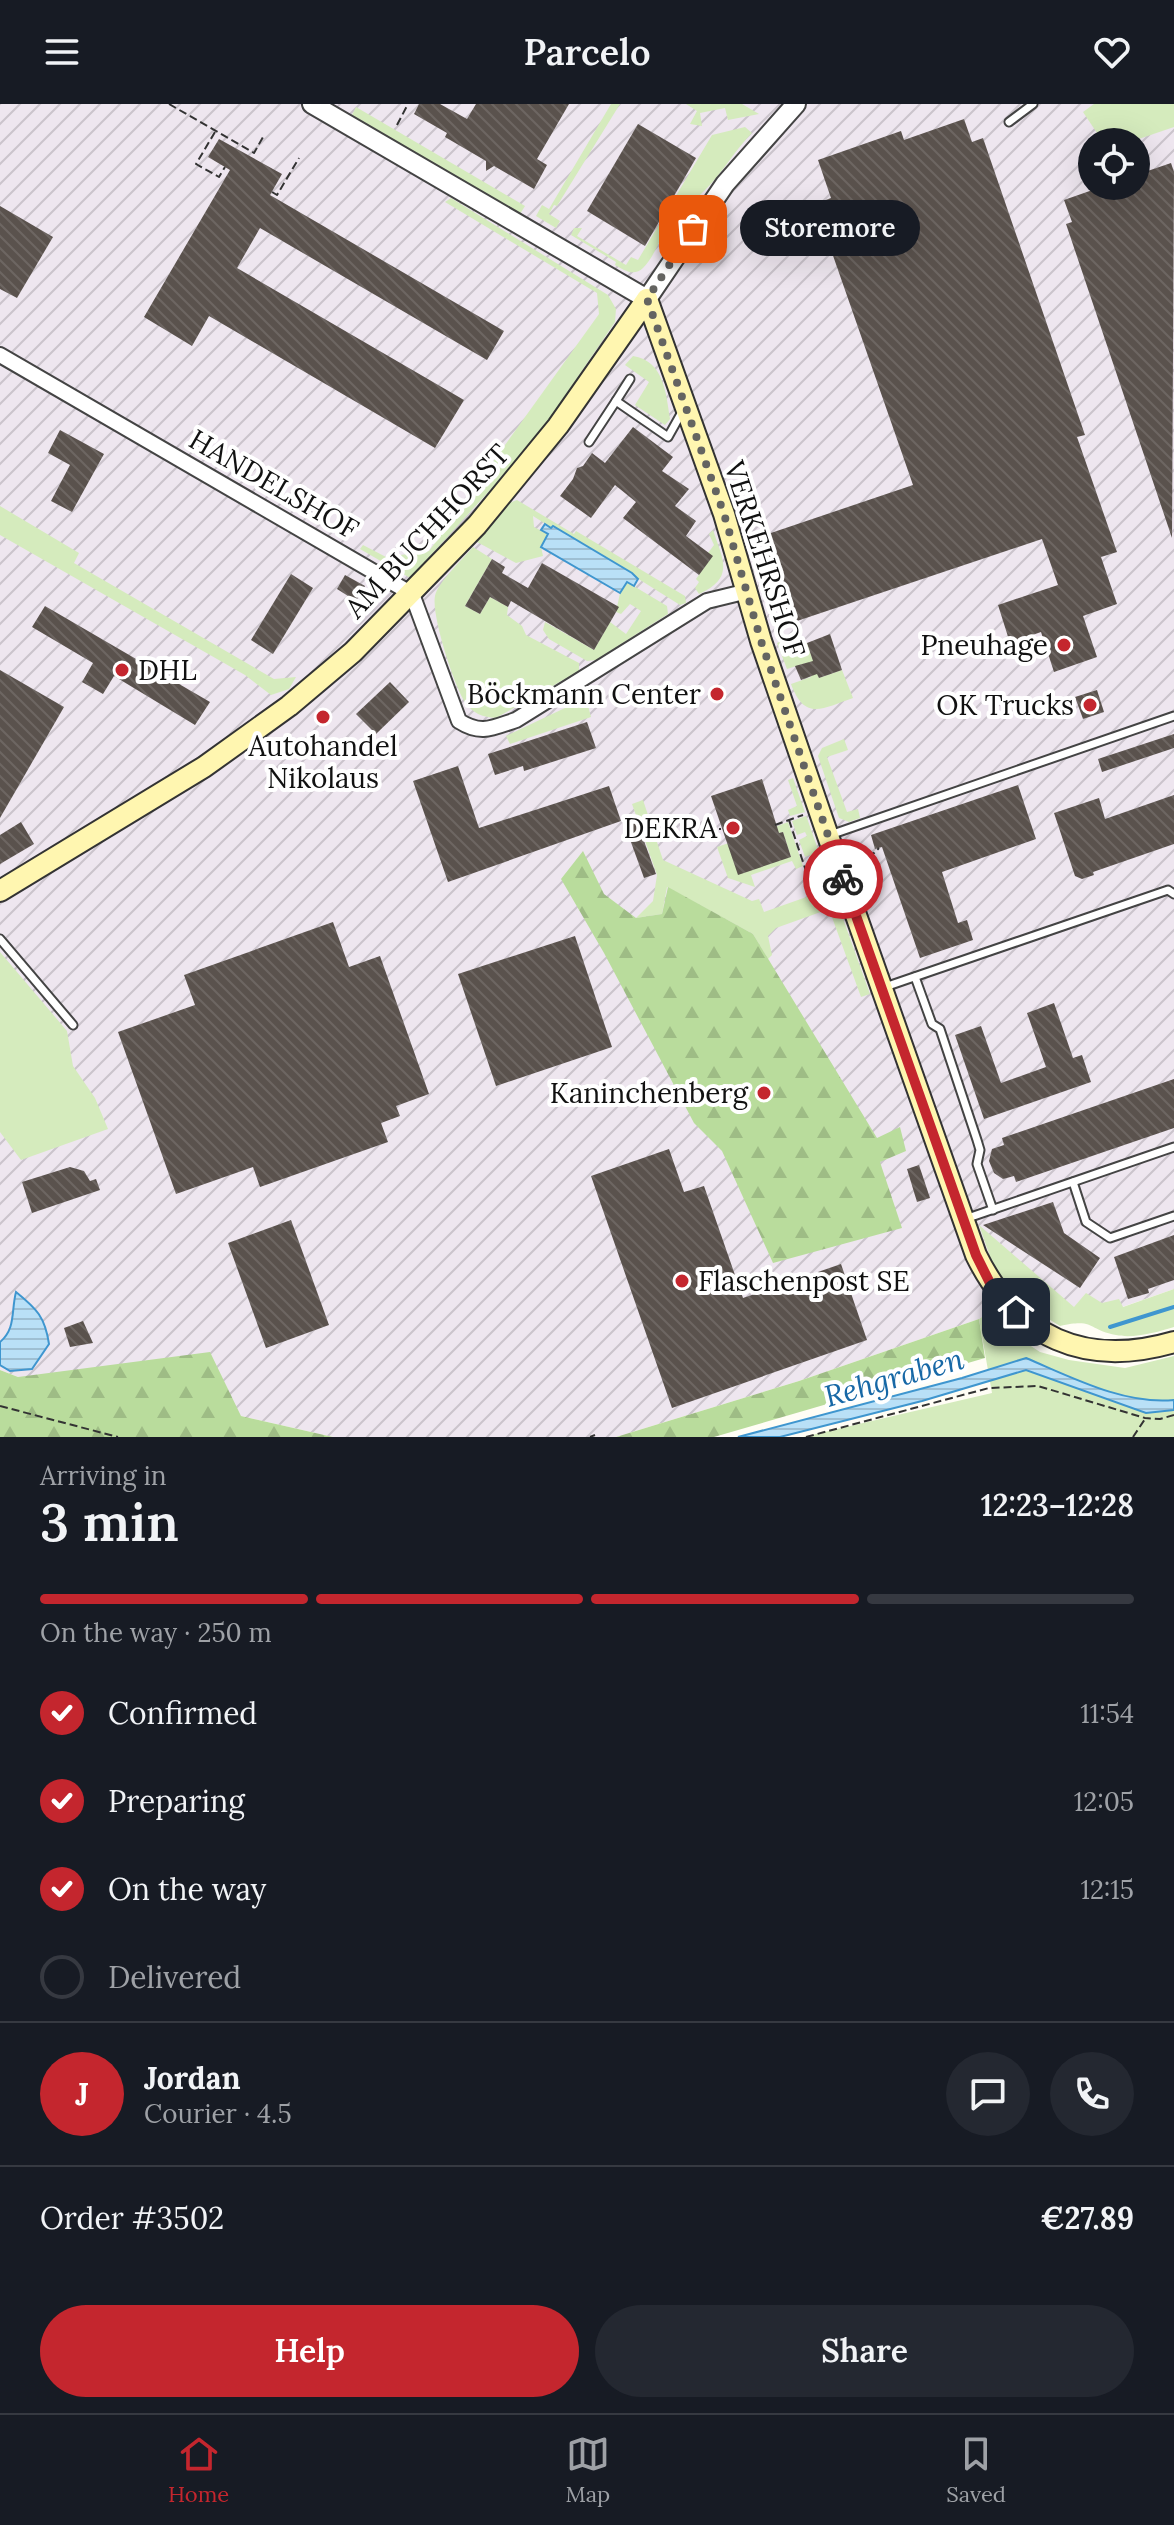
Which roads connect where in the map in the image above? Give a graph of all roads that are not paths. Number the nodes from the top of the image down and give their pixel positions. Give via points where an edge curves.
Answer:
1 (312, 104) edge
2 (796, 104) edge
3 (1033, 104) edge
4 (1009, 122) dead end
5 (647, 299) junction
6 (0, 355) edge
7 (630, 379) dead end
8 (616, 401) junction
9 (686, 407) junction
10 (589, 442) dead end
11 (748, 591) junction
12 (412, 594) junction
13 (1174, 716) edge
14 (828, 836) junction
15 (0, 891) edge
16 (1174, 894) edge
17 (0, 939) edge
18 (915, 977) junction
19 (882, 988) junction
20 (73, 1025) dead end
21 (1174, 1147) edge
22 (1073, 1182) junction
23 (993, 1210) junction
24 (1174, 1216) edge
25 (963, 1220) junction
26 (1174, 1342) edge

1 - 5 street
2 - 5 street, AM BUCHHORST via 725,184
3 - 4 lane
5 - 9 main road, VERKEHRSHOF
5 - 12 main road, AM BUCHHORST via 558,426
6 - 12 street, HANDELSHOF
7 - 8 lane
8 - 9 lane via 668,437
8 - 10 lane
9 - 11 main road, VERKEHRSHOF
11 - 12 street via 707,601 516,720 473,730 459,721
11 - 14 main road, VERKEHRSHOF
12 - 15 main road, AM BUCHHORST via 323,679 255,732
13 - 14 lane
14 - 19 main road, VERKEHRSHOF
16 - 18 lane via 1168,890
17 - 20 lane
18 - 19 lane
18 - 23 lane via 932,1024 940,1029 968,1112 980,1150 977,1164
19 - 25 main road, VERKEHRSHOF
21 - 22 lane
22 - 23 lane
22 - 24 lane via 1086,1222 1110,1238
23 - 25 lane
25 - 26 main road, VERKEHRSHOF via 991,1285 1029,1322 1066,1343 1092,1350 1140,1351

